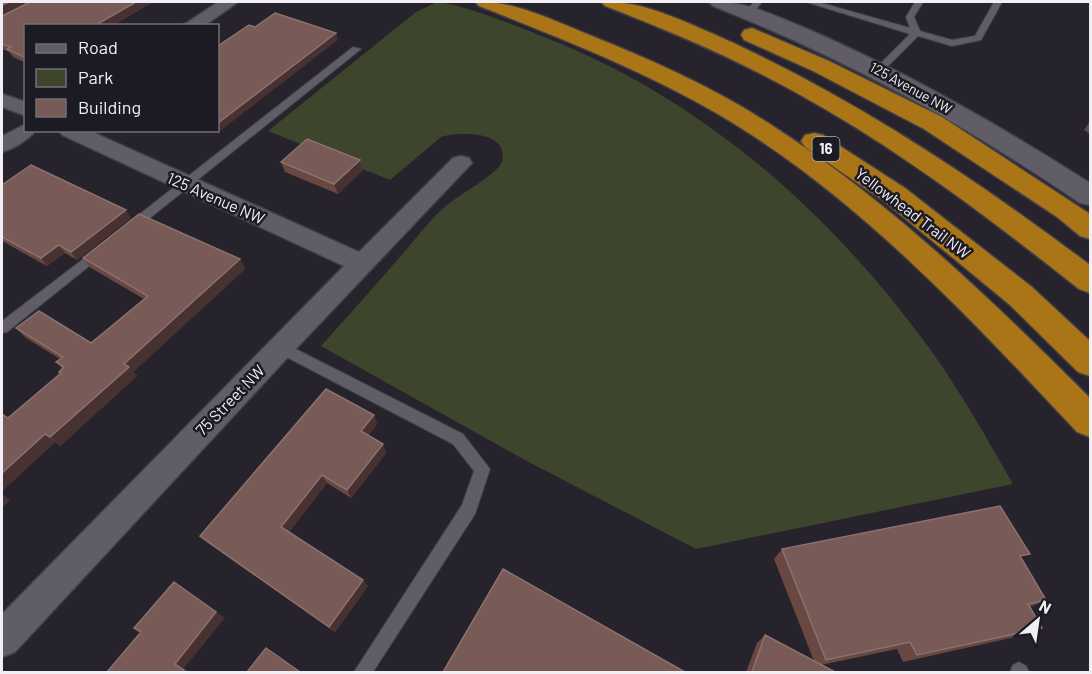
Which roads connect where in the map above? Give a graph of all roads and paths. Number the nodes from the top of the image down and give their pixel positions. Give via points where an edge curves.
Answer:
1 (229, 2) edge
2 (486, 2) edge
3 (521, 2) edge
4 (612, 2) edge
5 (672, 2) edge
6 (720, 2) edge
7 (810, 2) edge
8 (919, 2) edge
9 (998, 2) edge
10 (753, 7) edge
11 (194, 24) edge
12 (916, 33) junction
13 (356, 49) dead end
14 (879, 70) junction
15 (2, 100) edge
16 (24, 110) edge
17 (24, 131) edge
18 (73, 132) edge
19 (2, 145) edge
20 (461, 163) dead end
21 (186, 184) junction
22 (1090, 196) edge
23 (1090, 229) edge
24 (363, 264) junction
25 (1090, 281) edge
26 (2, 328) edge
27 (280, 347) junction
28 (1090, 362) edge
29 (1090, 421) edge
30 (2, 639) edge
31 (363, 672) edge

1 - 11 street
2 - 29 highway via 650,68 760,130 837,184 905,241 995,322
3 - 28 highway, Yellowhead Trail NW / 16 via 666,56 811,139 895,195 1012,289
4 - 25 highway via 715,42 842,106 1004,214
5 - 23 highway via 821,66 933,123
6 - 10 street, 125 Avenue NW
7 - 12 lane
8 - 12 lane via 910,17
9 - 12 lane via 978,38 952,43
10 - 14 street, 125 Avenue NW
12 - 14 lane
13 - 21 lane
14 - 22 street, 125 Avenue NW via 1041,163
15 - 16 street
17 - 19 street
18 - 21 street, 125 Avenue NW
20 - 24 street, 75 Street NW
21 - 24 street, 125 Avenue NW
21 - 26 lane
24 - 27 street, 75 Street NW
27 - 30 street, 75 Street NW
27 - 31 lane via 458,439 482,470 469,509

